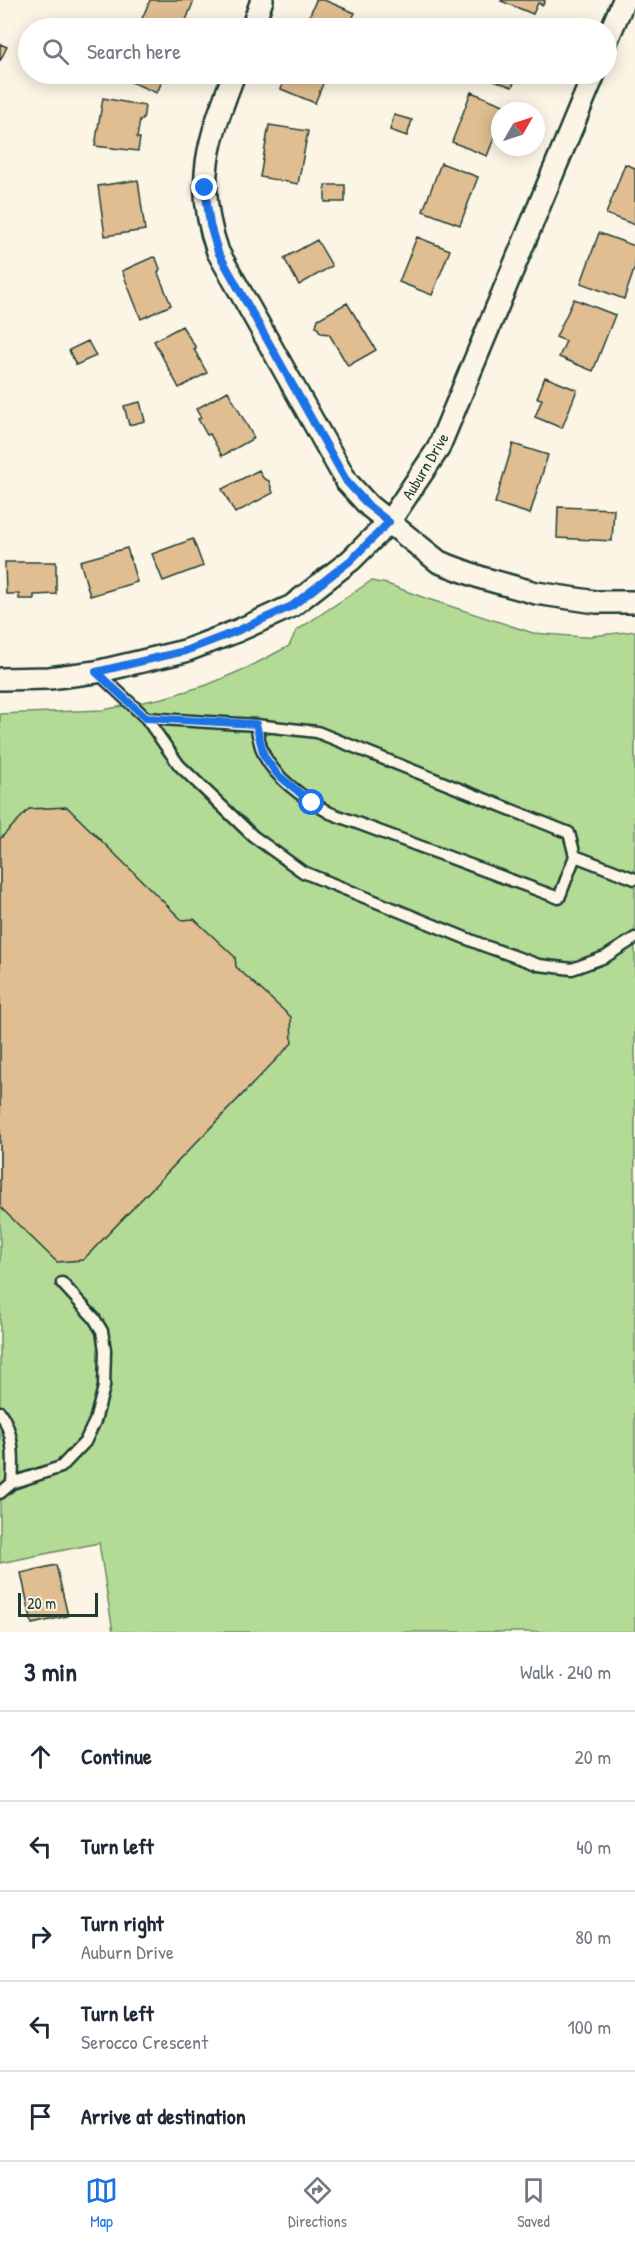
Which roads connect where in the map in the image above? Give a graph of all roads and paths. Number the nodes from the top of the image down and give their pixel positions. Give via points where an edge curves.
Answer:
1 (262, 0) edge
2 (624, 0) edge
3 (256, 18) edge
4 (616, 18) edge
5 (230, 84) edge
6 (590, 84) edge
7 (389, 522) junction
8 (635, 602) edge
9 (96, 672) junction
10 (0, 679) edge
11 (146, 718) junction
12 (256, 724) junction
13 (575, 856) junction
14 (635, 879) edge
15 (635, 938) edge
16 (62, 1283) dead end
17 (0, 1412) edge
18 (12, 1483) junction
19 (0, 1493) edge

1 - 3 street
2 - 4 street
5 - 7 street via 210,141 205,169 206,206 218,252 347,482
6 - 7 street, Auburn Drive via 438,449
7 - 8 street via 440,562 482,578 536,593 596,602
7 - 9 street, Auburn Drive via 351,560 292,606 185,651
9 - 10 street, Auburn Drive
9 - 11 lane
11 - 12 lane
11 - 15 lane via 179,765 252,836 303,872 539,965 572,969 605,957
12 - 13 lane via 317,732 569,833
12 - 13 lane via 264,756 277,774 330,813 559,898
13 - 14 lane
16 - 18 lane via 102,1331 104,1387 96,1421 85,1442 61,1467
17 - 18 lane via 7,1423 14,1457
18 - 19 lane

